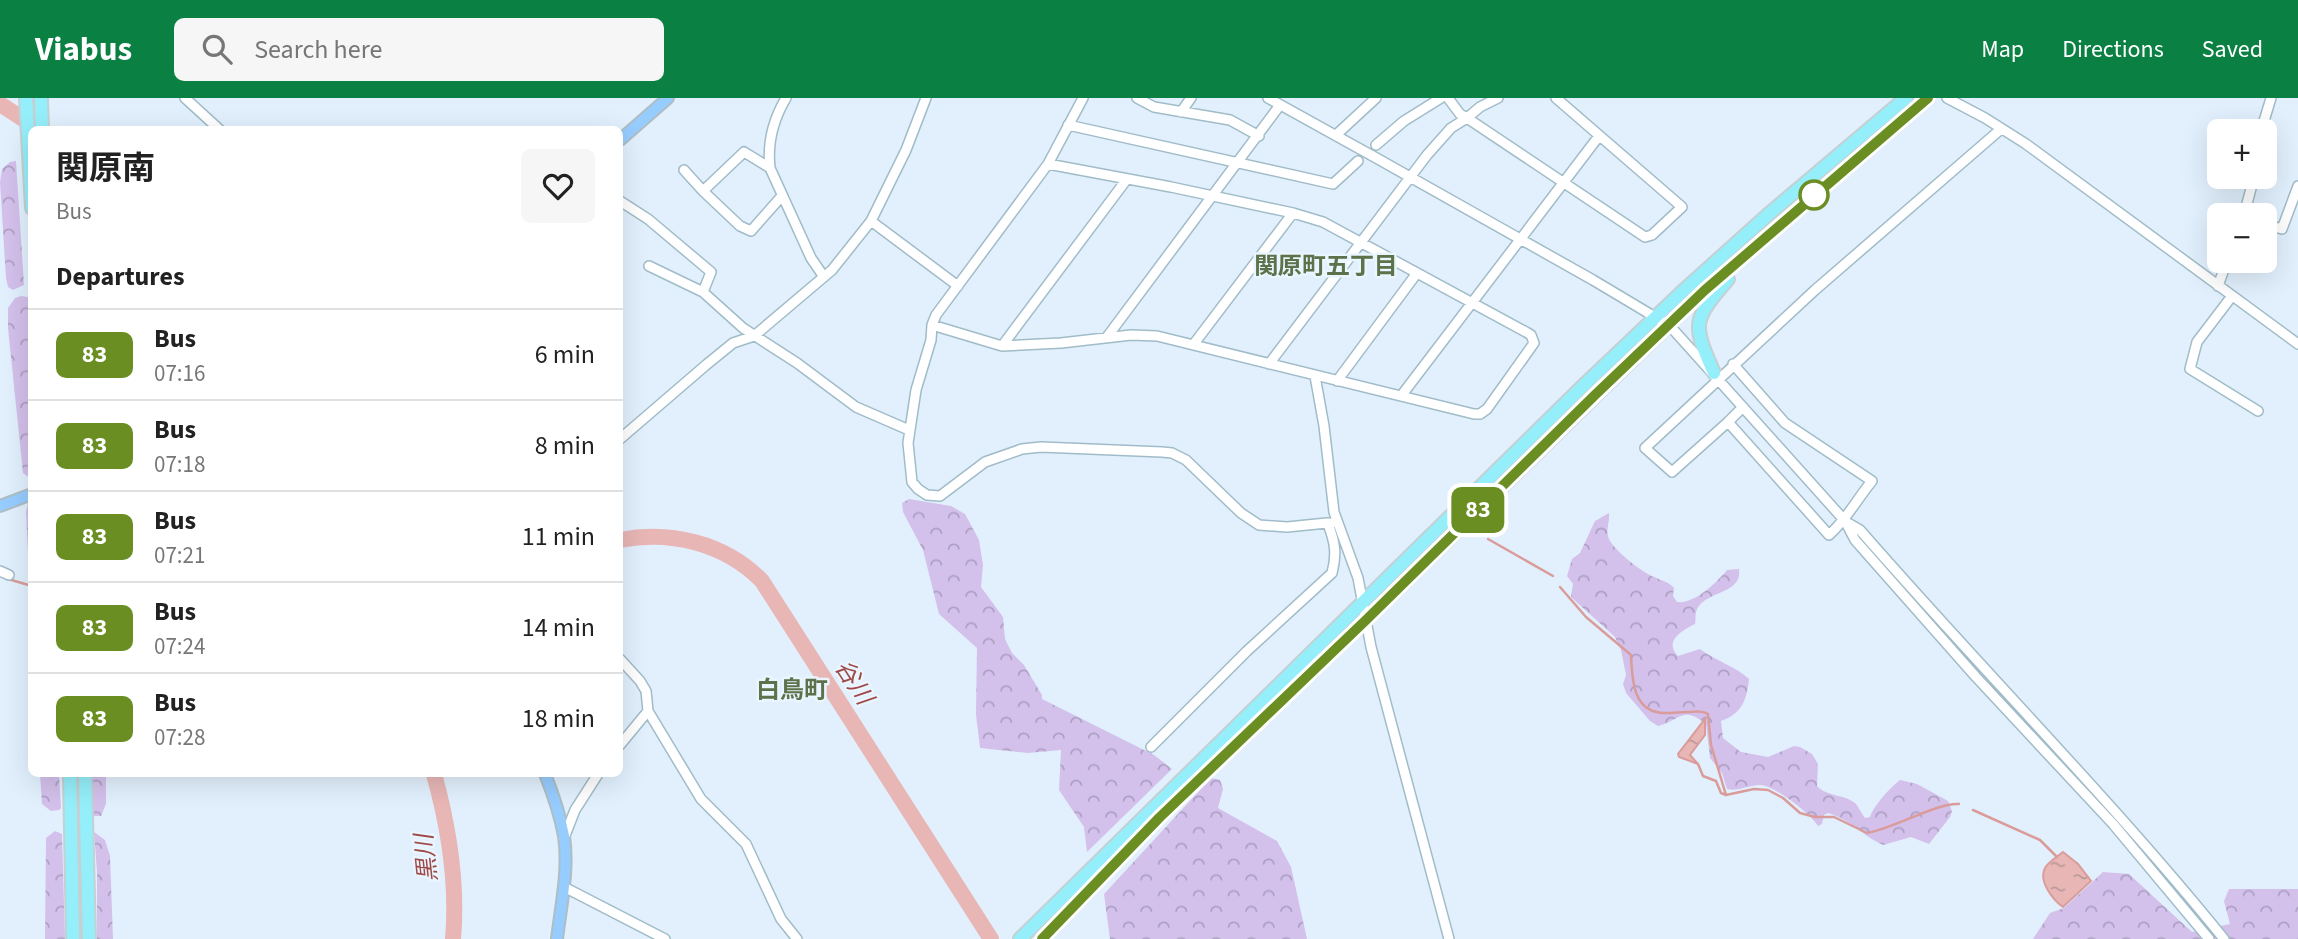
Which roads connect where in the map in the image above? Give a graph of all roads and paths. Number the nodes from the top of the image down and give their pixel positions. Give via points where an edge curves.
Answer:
1 (26, 98) edge
2 (41, 98) edge
3 (185, 98) edge
4 (668, 98) edge
5 (786, 98) edge
6 (926, 98) edge
7 (1083, 98) edge
8 (1137, 98) edge
9 (1191, 98) edge
10 (1268, 98) edge
11 (1376, 98) edge
12 (1441, 98) edge
13 (1448, 98) edge
14 (1498, 98) edge
15 (1556, 98) edge
16 (1906, 98) edge
17 (1928, 98) edge
18 (1947, 98) edge
19 (2271, 98) edge
20 (1280, 105) junction
21 (1181, 112) junction
22 (1466, 118) junction
23 (2265, 119) edge
24 (1068, 125) junction
25 (42, 126) edge
26 (216, 126) edge
27 (2001, 129) junction
28 (1336, 135) junction
29 (1259, 136) junction
30 (1599, 136) junction
31 (623, 137) edge
32 (28, 145) edge
33 (1376, 145) dead end
34 (1359, 161) dead end
35 (1239, 162) junction
36 (1048, 164) junction
37 (770, 168) junction
38 (684, 170) dead end
39 (1409, 177) junction
40 (1127, 179) junction
41 (1561, 182) junction
42 (2298, 186) edge
43 (703, 191) junction
44 (1212, 196) junction
45 (781, 197) junction
46 (623, 203) edge
47 (1293, 213) junction
48 (871, 221) junction
49 (2277, 228) edge
50 (1519, 239) junction
51 (1362, 241) junction
52 (1755, 247) junction
53 (649, 266) dead end
54 (1417, 273) junction
55 (2223, 273) edge
56 (824, 277) junction
57 (958, 286) junction
58 (2218, 286) junction
59 (702, 292) junction
60 (2232, 296) junction
61 (1472, 303) junction
62 (1658, 317) junction
63 (932, 325) junction
64 (1670, 326) junction
65 (754, 336) junction
66 (1107, 337) junction
67 (2298, 344) edge
68 (1193, 345) junction
69 (1002, 346) junction
70 (1269, 364) junction
71 (1733, 364) junction
72 (1315, 376) junction
73 (1716, 376) junction
74 (1337, 380) junction
75 (1401, 396) junction
76 (1743, 407) junction
77 (2258, 411) dead end
78 (1728, 422) junction
79 (909, 430) junction
80 (623, 436) edge
81 (28, 496) edge
82 (0, 506) edge
83 (1845, 521) junction
84 (1333, 523) junction
85 (1362, 604) junction
86 (1365, 621) junction
87 (623, 662) edge
88 (648, 711) junction
89 (623, 741) edge
90 (1150, 747) dead end
91 (70, 777) edge
92 (85, 777) edge
93 (546, 777) edge
94 (596, 777) edge
95 (564, 838) junction
96 (564, 887) junction
97 (73, 939) edge
98 (89, 939) edge
99 (557, 939) edge
100 (665, 939) edge
101 (797, 939) edge
102 (1020, 939) edge
103 (1042, 939) edge
104 (1448, 939) edge
105 (2209, 939) edge
106 (2224, 939) edge

1 - 32 highway
2 - 25 highway
3 - 26 street
4 - 31 main road
5 - 37 street via 772,130
6 - 48 street
7 - 24 street
8 - 21 street
9 - 21 street
10 - 20 street
11 - 28 street
12 - 33 street
13 - 22 street
14 - 22 street
15 - 30 street
16 - 62 highway via 1813,175
17 - 52 highway
18 - 27 street
19 - 23 street
20 - 28 street
20 - 29 street
21 - 29 street via 1230,120
22 - 39 street via 1439,140
22 - 41 street
24 - 35 street
24 - 36 street
27 - 58 street
27 - 71 street
28 - 39 street, bridge
29 - 35 street
30 - 41 street
30 - 41 street via 1682,207 1645,237
34 - 35 street via 1333,184
35 - 44 street
36 - 40 street
36 - 57 street
37 - 43 street via 744,152
37 - 45 street
38 - 43 street
39 - 50 street
39 - 51 street
40 - 44 street
40 - 69 street
41 - 50 street
42 - 49 street via 2282,229
43 - 45 street via 740,226 751,230
44 - 47 street
44 - 66 street
45 - 56 street
46 - 59 street via 710,272
47 - 51 street
47 - 68 street
48 - 56 street
48 - 57 street
50 - 61 street
50 - 62 street
51 - 54 street
51 - 70 street
52 - 64 highway
52 - 73 highway via 1699,318 1698,332
53 - 59 street
54 - 61 street
54 - 74 street
55 - 58 street
56 - 65 street
57 - 63 street
58 - 60 street
59 - 65 street
60 - 67 street
60 - 77 street via 2197,342 2190,369
61 - 75 street
61 - 75 street via 1526,331 1534,342 1488,409 1474,414
62 - 64 street
62 - 85 highway
63 - 69 street
63 - 79 street
64 - 73 street
64 - 86 highway
65 - 79 street via 856,407
65 - 80 street via 733,343
66 - 68 street via 1157,336
66 - 69 street
68 - 70 street
70 - 72 street
71 - 73 street
71 - 83 street via 1784,423 1872,481
72 - 74 street
72 - 84 street
73 - 76 street
73 - 78 street via 1645,448 1671,472
74 - 75 street
76 - 78 street
76 - 83 street
78 - 83 street via 1829,535
79 - 84 street via 912,482 927,495 940,496 985,462 1022,449 1162,452 1186,460 1259,525
81 - 82 main road
83 - 105 street via 1855,540 2113,824
83 - 106 street via 1860,530 2132,829
84 - 85 street via 1358,578
84 - 90 street via 1336,557 1332,573
85 - 86 street
85 - 102 highway
86 - 103 highway via 1160,817
86 - 104 street
87 - 88 street via 646,691
88 - 89 street
88 - 101 street via 701,799 746,844 781,919
91 - 97 highway
92 - 98 highway
93 - 95 main road
94 - 95 street
95 - 96 main road
96 - 99 main road
96 - 100 street

